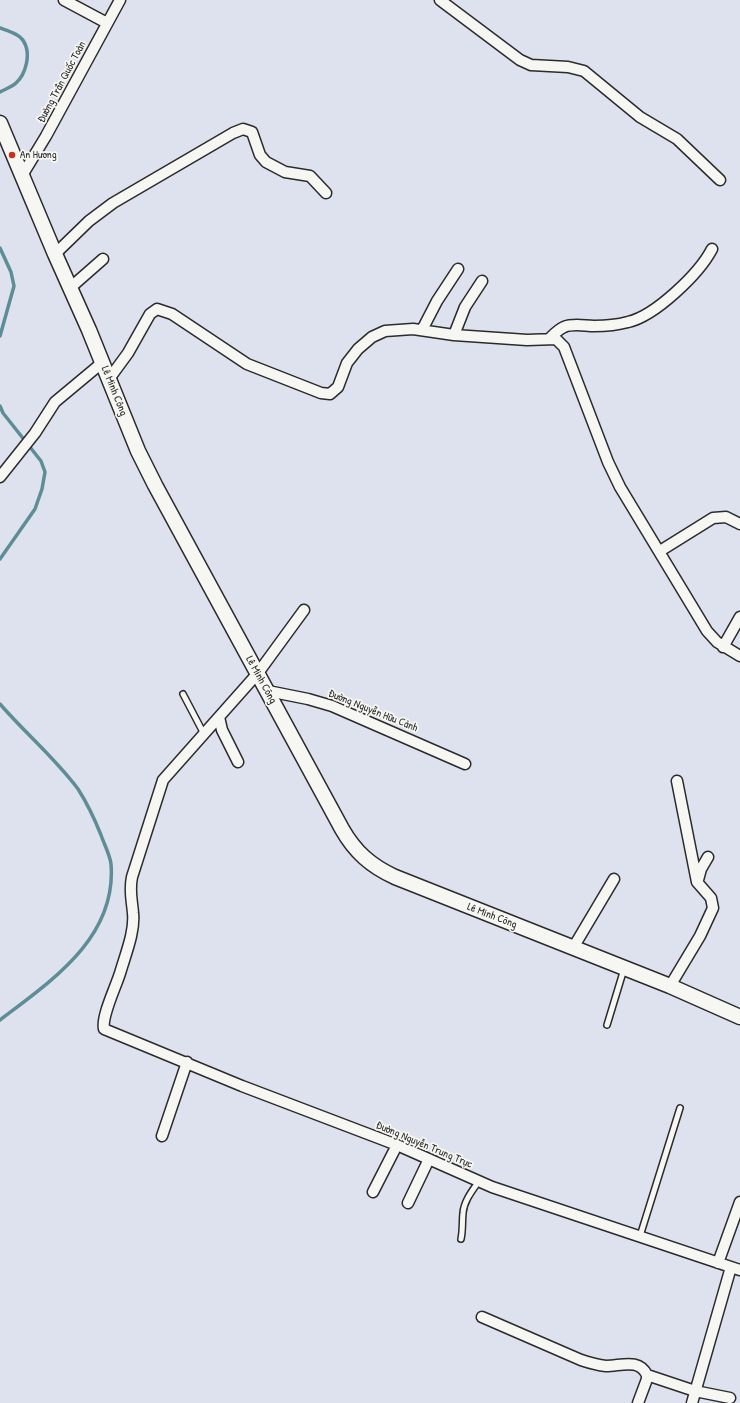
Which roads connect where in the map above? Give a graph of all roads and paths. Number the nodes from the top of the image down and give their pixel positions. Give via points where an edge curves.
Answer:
1 (64, 0) edge
2 (120, 0) edge
3 (440, 0) edge
4 (107, 23) junction
5 (0, 123) edge
6 (22, 174) junction
7 (720, 180) dead end
8 (326, 193) dead end
9 (712, 249) dead end
10 (55, 254) junction
11 (103, 259) dead end
12 (458, 269) dead end
13 (482, 281) dead end
14 (70, 288) junction
15 (422, 330) junction
16 (454, 335) junction
17 (550, 338) junction
18 (103, 362) junction
19 (110, 378) junction
20 (0, 477) edge
21 (740, 524) edge
22 (660, 552) junction
23 (304, 610) dead end
24 (740, 617) edge
25 (723, 646) junction
26 (740, 656) edge
27 (258, 673) junction
28 (268, 691) junction
29 (183, 694) dead end
30 (219, 717) junction
31 (205, 735) junction
32 (238, 762) dead end
33 (465, 764) dead end
34 (676, 781) dead end
35 (708, 858) dead end
36 (614, 879) dead end
37 (697, 882) junction
38 (573, 948) junction
39 (624, 968) junction
40 (670, 986) junction
41 (740, 1017) edge
42 (607, 1025) dead end
43 (187, 1062) junction
44 (680, 1108) dead end
45 (162, 1136) dead end
46 (397, 1145) junction
47 (429, 1159) junction
48 (479, 1181) junction
49 (373, 1192) dead end
50 (740, 1202) edge
51 (408, 1204) dead end
52 (640, 1236) junction
53 (461, 1239) dead end
54 (718, 1263) junction
55 (735, 1268) edge
56 (482, 1317) dead end
57 (647, 1375) junction
58 (695, 1391) junction
59 (730, 1398) dead end
60 (638, 1403) edge
61 (692, 1403) edge

1 - 4 street
2 - 4 street, Đường Trần Quốc Toản
3 - 7 street via 520,60 531,65 568,67 584,71 640,117 677,138
4 - 6 street, Đường Trần Quốc Toản via 55,120
5 - 6 main road, Lê Minh Công
6 - 10 main road, Lê Minh Công
8 - 10 street via 310,176 285,172 266,162 260,155 252,132 243,129 112,203
9 - 17 street via 706,261 689,279 643,317 607,326 570,325 559,329
10 - 14 main road, Lê Minh Công
11 - 14 street
12 - 15 street
13 - 16 street via 465,308
14 - 18 main road, Lê Minh Công
15 - 16 street
15 - 19 street via 392,330 372,337 351,358 336,391 325,394 247,364 172,314 157,309 150,314 128,353
16 - 17 street via 527,340
17 - 22 street via 558,340 564,347 612,472
18 - 19 main road, Lê Minh Công
18 - 20 street via 55,402 35,433
19 - 27 main road, Lê Minh Công via 138,451 155,485
21 - 22 street via 726,517 713,518
22 - 25 street via 707,631
23 - 27 street
24 - 25 street
25 - 26 street
27 - 28 main road, Lê Minh Công
27 - 30 street
28 - 33 street, Đường Nguyễn Hữu Cảnh via 332,706
28 - 38 main road, Lê Minh Công via 342,829 365,860 431,893
29 - 31 lane
30 - 31 street
30 - 32 street via 225,737
31 - 43 street, Đường Nguyễn Trung Trực via 168,773 159,790 129,891 133,926 104,1020 104,1029
34 - 37 street
35 - 37 street
36 - 38 street
37 - 40 street via 711,898 712,908 700,936
38 - 39 main road, Lê Minh Công
39 - 40 main road, Lê Minh Công
39 - 42 lane
40 - 41 main road, Lê Minh Công
43 - 45 street
43 - 46 street, Đường Nguyễn Trung Trực
44 - 52 lane
46 - 47 street, Đường Nguyễn Trung Trực
46 - 49 street
47 - 48 street, Đường Nguyễn Trung Trực
47 - 51 street
48 - 52 street, Đường Nguyễn Trung Trực
48 - 53 lane via 468,1197 463,1211
50 - 54 street
52 - 54 street, Đường Nguyễn Trung Trực
54 - 55 street, Đường Nguyễn Trung Trực
55 - 58 street
56 - 57 street via 581,1360 597,1365 631,1364 642,1368
57 - 58 street
57 - 60 street
58 - 59 street
58 - 61 street

